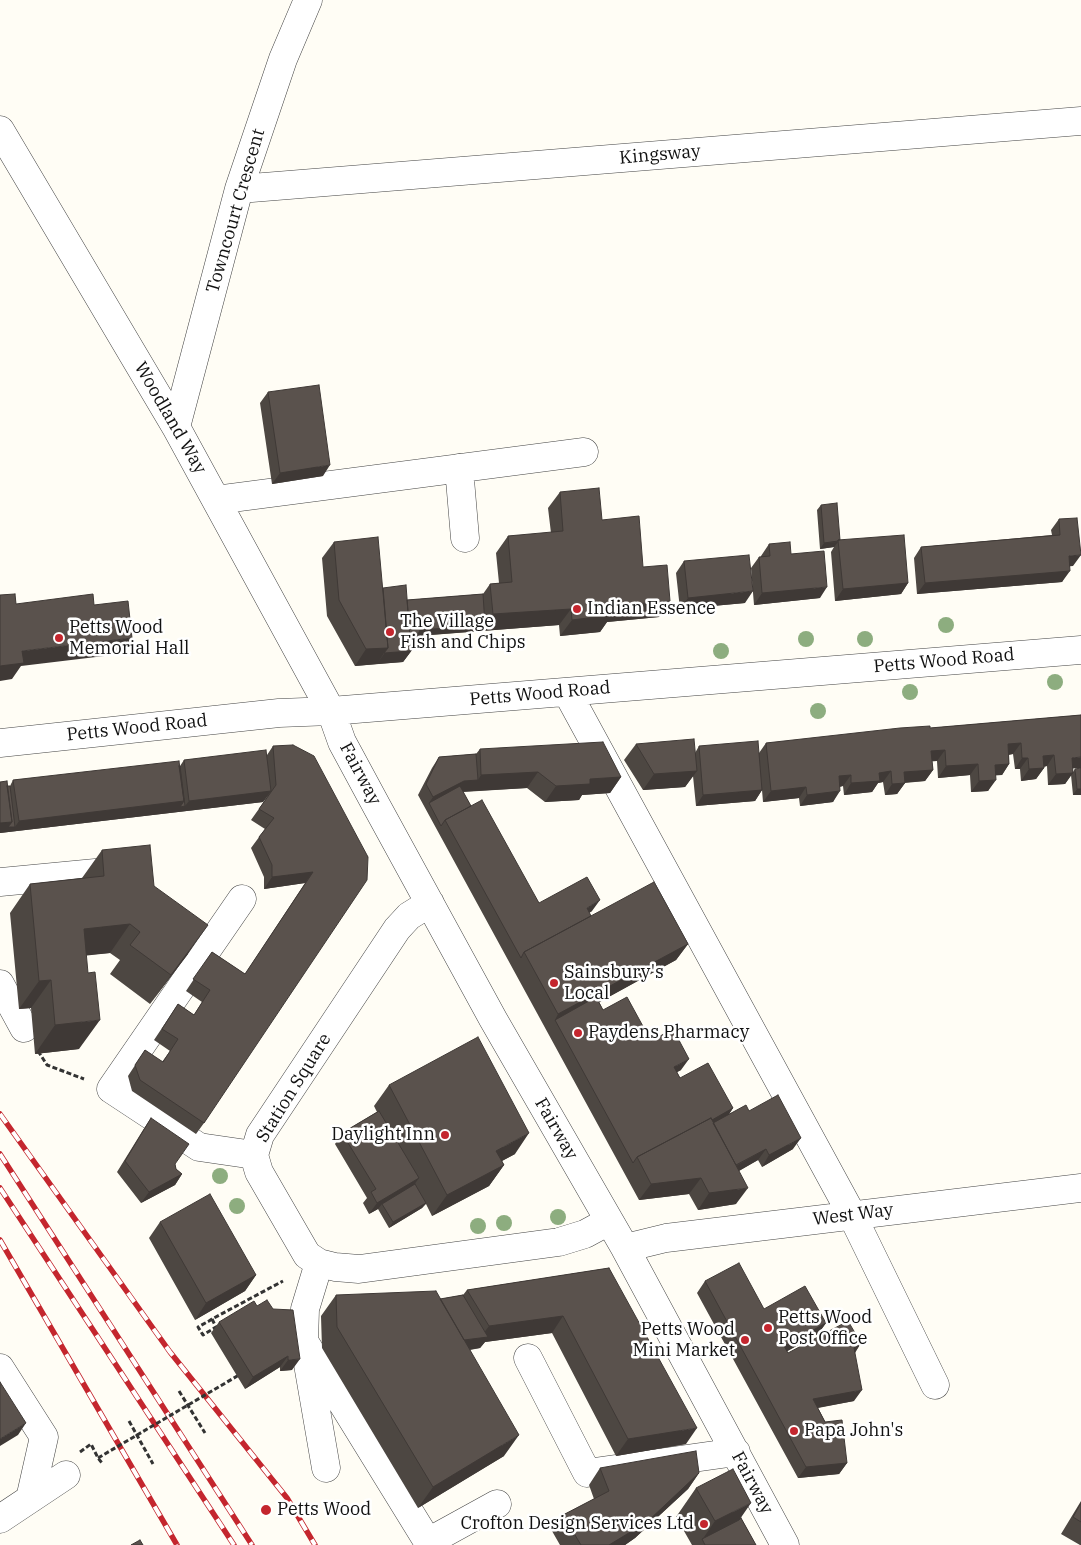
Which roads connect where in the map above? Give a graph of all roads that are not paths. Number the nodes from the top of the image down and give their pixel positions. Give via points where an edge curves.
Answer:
1 (308, 0) edge
2 (1081, 121) edge
3 (0, 130) edge
4 (239, 190) junction
5 (176, 427) junction
6 (584, 452) dead end
7 (459, 468) junction
8 (216, 500) junction
9 (465, 538) dead end
10 (1081, 650) edge
11 (567, 692) junction
12 (331, 711) junction
13 (0, 744) edge
14 (106, 872) edge
15 (0, 882) edge
16 (242, 899) dead end
17 (430, 903) junction
18 (0, 984) edge
19 (24, 1028) road end
20 (254, 1155) junction
21 (1081, 1188) edge
22 (852, 1216) junction
23 (609, 1221) junction
24 (625, 1248) junction
25 (319, 1262) junction
26 (304, 1341) junction
27 (528, 1358) dead end
28 (0, 1368) edge
29 (935, 1385) dead end
30 (736, 1452) junction
31 (71, 1464) road end
32 (326, 1468) dead end
33 (30, 1499) junction
34 (497, 1504) dead end
35 (0, 1519) edge
36 (785, 1545) edge

1 - 4 street, Towncourt Crescent via 283,59
2 - 4 street, Kingsway
3 - 5 street, Woodland Way
4 - 5 street, Towncourt Crescent
5 - 8 street, Woodland Way
6 - 7 street
7 - 8 street
7 - 9 street
8 - 12 street, Woodland Way
10 - 11 street, Petts Wood Road
11 - 12 street, Petts Wood Road
11 - 22 street
12 - 13 street, Petts Wood Road via 279,713
12 - 17 street, Fairway via 342,742
14 - 15 street
16 - 20 street via 111,1089 199,1147
17 - 20 street, Station Square via 409,916 397,929 260,1136
17 - 23 street, Fairway
18 - 19 street
20 - 25 street, Station Square via 259,1172 307,1255
21 - 22 street, West Way
22 - 24 street, West Way via 666,1238
22 - 29 street
23 - 24 street, Fairway
23 - 25 street via 585,1234 550,1244 359,1269
24 - 30 street, Fairway
25 - 26 street via 305,1309
26 - 32 street
26 - 34 street via 428,1542
27 - 30 street via 587,1473
28 - 33 street via 44,1437
30 - 36 street, Fairway
31 - 33 street
33 - 35 street

